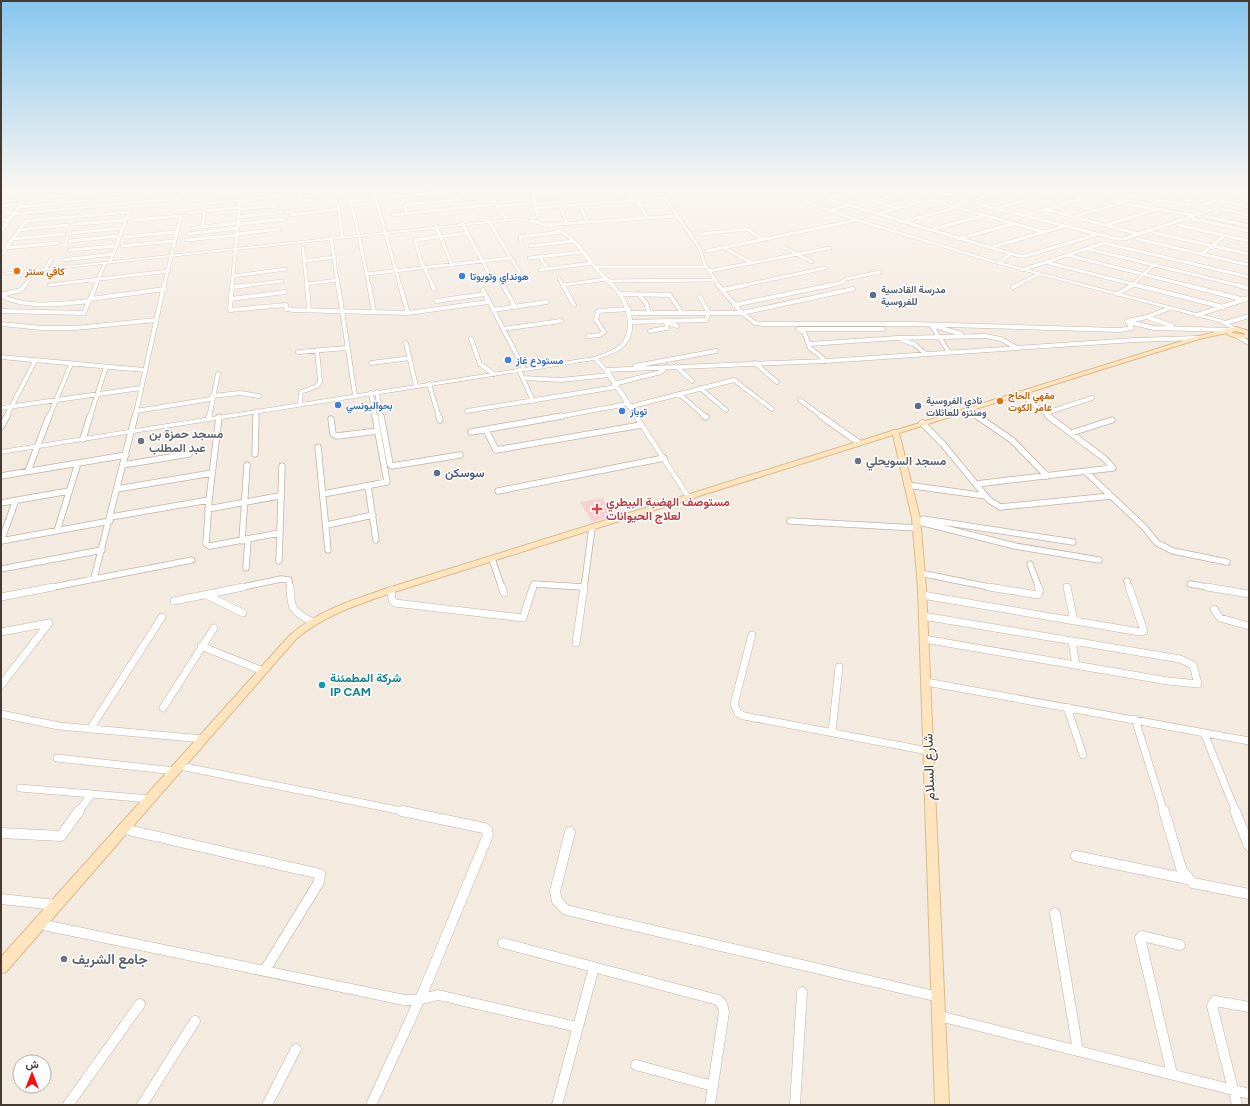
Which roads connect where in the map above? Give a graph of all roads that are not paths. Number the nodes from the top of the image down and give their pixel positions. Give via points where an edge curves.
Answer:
1 (26, 238) edge
2 (106, 238) edge
3 (119, 238) edge
4 (175, 238) edge
5 (207, 238) edge
6 (237, 238) edge
7 (331, 238) junction
8 (335, 238) edge
9 (358, 238) edge
10 (386, 238) edge
11 (430, 238) edge
12 (441, 238) edge
13 (470, 238) edge
14 (499, 238) edge
15 (520, 238) edge
16 (568, 238) edge
17 (692, 238) edge
18 (760, 238) edge
19 (774, 238) edge
20 (915, 238) edge
21 (954, 238) edge
22 (963, 238) edge
23 (1024, 238) edge
24 (1086, 238) edge
25 (1113, 238) edge
26 (1125, 238) edge
27 (1176, 238) edge
28 (1222, 238) edge
29 (1232, 238) edge
30 (12, 239) joint
31 (958, 239) junction
32 (1137, 239) dead end
33 (186, 240) dead end
34 (763, 240) junction
35 (174, 241) junction
36 (521, 241) dead end
37 (573, 241) junction
38 (1249, 241) edge
39 (70, 242) dead end
40 (58, 243) dead end
41 (116, 246) junction
42 (122, 246) dead end
43 (530, 246) dead end
44 (1213, 246) junction
45 (783, 247) dead end
46 (236, 248) junction
47 (303, 248) dead end
48 (724, 248) junction
49 (830, 248) dead end
50 (988, 248) junction
51 (1086, 249) junction
52 (69, 250) dead end
53 (707, 251) dead end
54 (3, 252) edge
55 (582, 252) junction
56 (113, 254) junction
57 (567, 254) junction
58 (797, 254) junction
59 (1010, 254) junction
60 (1202, 254) junction
61 (1249, 254) edge
62 (1067, 255) junction
63 (171, 256) junction
64 (335, 257) junction
65 (540, 257) junction
66 (1162, 257) junction
67 (52, 258) dead end
68 (511, 258) junction
69 (529, 258) dead end
70 (63, 260) dead end
71 (304, 261) junction
72 (482, 261) junction
73 (110, 262) junction
74 (812, 262) dead end
75 (1045, 262) junction
76 (105, 263) junction
77 (592, 263) junction
78 (752, 263) junction
79 (999, 263) junction
80 (452, 265) junction
81 (575, 265) junction
82 (1154, 265) junction
83 (1249, 265) edge
84 (424, 268) junction
85 (595, 268) junction
86 (825, 268) dead end
87 (45, 269) junction
88 (286, 269) dead end
89 (548, 269) junction
90 (708, 269) junction
91 (396, 270) junction
92 (540, 270) dead end
93 (1022, 270) junction
94 (169, 271) junction
95 (880, 272) dead end
96 (1, 274) edge
97 (366, 274) junction
98 (1039, 274) junction
99 (1144, 275) junction
100 (234, 276) junction
101 (1249, 277) edge
102 (523, 278) dead end
103 (559, 278) dead end
104 (30, 279) dead end
105 (96, 280) junction
106 (338, 280) junction
107 (607, 280) junction
108 (714, 280) junction
109 (282, 281) dead end
110 (493, 281) dead end
111 (502, 283) dead end
112 (307, 284) junction
113 (1133, 284) junction
114 (49, 285) dead end
115 (563, 285) junction
116 (232, 287) junction
117 (1013, 287) dead end
118 (1249, 288) edge
119 (165, 289) junction
120 (434, 289) dead end
121 (853, 289) dead end
122 (722, 290) junction
123 (285, 292) dead end
124 (619, 294) junction
125 (638, 294) junction
126 (1117, 294) junction
127 (1, 296) edge
128 (700, 297) dead end
129 (231, 299) junction
130 (1247, 299) edge
131 (89, 300) junction
132 (436, 301) dead end
133 (488, 302) junction
134 (547, 302) dead end
135 (574, 305) dead end
136 (734, 305) junction
137 (515, 306) junction
138 (1223, 307) junction
139 (1170, 308) junction
140 (309, 310) junction
141 (493, 310) junction
142 (1, 311) edge
143 (630, 311) junction
144 (342, 312) junction
145 (374, 312) junction
146 (408, 313) junction
147 (649, 313) junction
148 (675, 313) junction
149 (682, 313) junction
150 (709, 313) junction
151 (742, 313) junction
152 (1197, 315) junction
153 (1249, 316) edge
154 (1147, 317) junction
155 (156, 320) junction
156 (677, 320) junction
157 (697, 320) junction
158 (561, 321) dead end
159 (1128, 321) junction
160 (630, 322) junction
161 (666, 322) junction
162 (1225, 323) junction
163 (1, 324) edge
164 (879, 324) junction
165 (785, 325) junction
166 (931, 325) junction
167 (677, 326) junction
168 (667, 328) junction
169 (1177, 328) junction
170 (503, 329) junction
171 (798, 329) junction
172 (883, 329) junction
173 (650, 331) dead end
174 (1233, 332) junction
175 (588, 336) dead end
176 (966, 336) junction
177 (1248, 336) edge
178 (938, 337) junction
179 (1197, 338) junction
180 (471, 339) dead end
181 (894, 339) junction
182 (406, 342) dead end
183 (809, 344) junction
184 (1016, 347) junction
185 (347, 348) junction
186 (317, 350) junction
187 (716, 351) dead end
188 (298, 352) dead end
189 (949, 352) junction
190 (926, 354) junction
191 (695, 355) junction
192 (1, 357) edge
193 (410, 358) junction
194 (595, 358) junction
195 (35, 361) junction
196 (826, 361) junction
197 (755, 363) junction
198 (71, 364) junction
199 (371, 364) dead end
200 (704, 365) junction
201 (676, 366) junction
202 (106, 367) junction
203 (666, 367) junction
204 (522, 369) junction
205 (628, 369) junction
206 (144, 370) junction
207 (607, 372) junction
208 (218, 374) dead end
209 (494, 374) junction
210 (523, 378) junction
211 (692, 381) dead end
212 (777, 382) dead end
213 (429, 384) junction
214 (416, 386) junction
215 (615, 386) junction
216 (141, 388) junction
217 (700, 388) junction
218 (374, 392) junction
219 (1019, 393) junction
220 (97, 394) junction
221 (679, 394) junction
222 (355, 395) junction
223 (259, 396) dead end
224 (212, 398) junction
225 (1092, 398) dead end
226 (533, 400) junction
227 (800, 400) dead end
228 (55, 401) junction
229 (300, 404) junction
230 (628, 405) junction
231 (12, 407) junction
232 (1, 408) edge
233 (772, 409) dead end
234 (967, 409) junction
235 (726, 410) dead end
236 (136, 411) junction
237 (256, 411) junction
238 (467, 412) dead end
239 (1046, 413) junction
240 (219, 417) junction
241 (706, 417) dead end
242 (208, 419) junction
243 (331, 419) dead end
244 (440, 420) dead end
245 (1112, 420) dead end
246 (922, 423) junction
247 (642, 425) junction
248 (1, 427) edge
249 (486, 430) junction
250 (132, 431) junction
251 (378, 431) junction
252 (895, 431) junction
253 (471, 432) dead end
254 (1071, 433) junction
255 (83, 439) junction
256 (859, 443) junction
257 (36, 446) junction
258 (318, 447) dead end
259 (1, 452) edge
260 (190, 454) dead end
261 (255, 454) dead end
262 (126, 455) junction
263 (460, 455) dead end
264 (664, 458) junction
265 (78, 463) junction
266 (123, 465) junction
267 (247, 465) dead end
268 (282, 466) dead end
269 (28, 471) junction
270 (1086, 472) junction
271 (212, 473) junction
272 (1, 476) edge
273 (1047, 476) junction
274 (976, 484) junction
275 (907, 485) junction
276 (368, 486) junction
277 (117, 489) junction
278 (70, 491) junction
279 (498, 491) dead end
280 (323, 494) junction
281 (279, 496) junction
282 (986, 496) junction
283 (1111, 496) junction
284 (689, 498) junction
285 (16, 500) junction
286 (209, 500) junction
287 (245, 502) junction
288 (1, 503) edge
289 (208, 509) junction
290 (373, 515) junction
291 (110, 519) junction
292 (790, 521) dead end
293 (916, 522) junction
294 (327, 525) junction
295 (592, 528) junction
296 (57, 531) junction
297 (278, 534) junction
298 (245, 540) junction
299 (376, 540) dead end
300 (1, 541) edge
301 (1073, 542) dead end
302 (102, 550) junction
303 (328, 550) dead end
304 (492, 559) junction
305 (192, 560) dead end
306 (279, 560) dead end
307 (1098, 560) dead end
308 (1227, 562) dead end
309 (1030, 564) dead end
310 (246, 568) dead end
311 (1, 569) edge
312 (920, 573) junction
313 (94, 578) junction
314 (1127, 581) dead end
315 (1190, 584) dead end
316 (584, 587) junction
317 (1067, 588) dead end
318 (391, 590) junction
319 (504, 593) dead end
320 (1249, 594) edge
321 (206, 595) junction
322 (922, 595) junction
323 (1, 597) edge
324 (174, 602) dead end
325 (1214, 609) dead end
326 (243, 612) dead end
327 (923, 616) junction
328 (162, 617) dead end
329 (1074, 621) junction
330 (312, 622) junction
331 (1249, 626) edge
332 (214, 628) dead end
333 (1, 632) edge
334 (752, 635) dead end
335 (924, 639) junction
336 (1072, 642) junction
337 (576, 643) dead end
338 (201, 646) junction
339 (1076, 665) junction
340 (839, 667) dead end
341 (263, 671) junction
342 (926, 682) junction
343 (1, 685) edge
344 (1067, 707) junction
345 (163, 708) dead end
346 (1, 714) edge
347 (1135, 719) junction
348 (90, 728) junction
349 (832, 732) junction
350 (1204, 732) junction
351 (203, 740) junction
352 (1249, 741) edge
353 (928, 750) junction
354 (1083, 755) dead end
355 (57, 758) dead end
356 (177, 769) junction
357 (20, 788) dead end
358 (92, 794) junction
359 (150, 799) junction
360 (124, 829) junction
361 (570, 832) dead end
362 (1, 833) edge
363 (1249, 846) edge
364 (1076, 856) dead end
365 (1188, 879) junction
366 (1249, 894) edge
367 (1, 899) edge
368 (56, 905) junction
369 (1055, 913) dead end
370 (39, 924) junction
371 (502, 943) dead end
372 (1180, 945) dead end
373 (1, 967) edge
374 (594, 967) junction
375 (265, 970) junction
376 (802, 992) dead end
377 (939, 997) junction
378 (418, 1000) junction
379 (140, 1004) dead end
380 (1249, 1007) edge
381 (939, 1016) junction
382 (195, 1021) dead end
383 (577, 1027) junction
384 (296, 1049) dead end
385 (1078, 1051) junction
386 (636, 1065) dead end
387 (1172, 1074) junction
388 (713, 1086) junction
389 (1233, 1089) junction
390 (1249, 1094) edge
391 (68, 1105) edge
392 (142, 1105) edge
393 (267, 1105) edge
394 (371, 1105) edge
395 (557, 1105) edge
396 (710, 1105) edge
397 (795, 1105) edge
398 (942, 1105) edge
399 (1237, 1105) edge

1 - 30 street
2 - 39 street
3 - 41 street
4 - 35 street
5 - 33 street
6 - 46 street
7 - 8 street
7 - 46 street
7 - 64 street
9 - 97 street
10 - 91 street
11 - 84 street via 414,240
12 - 80 street
13 - 72 street
14 - 68 street
15 - 36 street
16 - 37 street
17 - 90 street via 700,249
18 - 34 street
19 - 34 street
20 - 79 street
21 - 31 street
22 - 31 street
23 - 50 street
24 - 59 street via 1025,256
25 - 26 street
27 - 44 street
28 - 44 street
29 - 38 street
30 - 54 street
31 - 50 street
32 - 60 street
34 - 48 street
35 - 42 street
35 - 63 street
37 - 43 street
37 - 55 street
40 - 54 street
41 - 52 street
41 - 56 street
44 - 60 street
44 - 61 street
45 - 58 street
46 - 63 street
46 - 100 street
47 - 71 street
48 - 53 street
48 - 78 street
49 - 58 street
50 - 59 street
51 - 62 street
51 - 66 street via 1104,243
51 - 82 street
55 - 57 street
55 - 77 street
56 - 70 street
56 - 73 street
57 - 65 street
57 - 81 street
58 - 74 street
58 - 78 street
59 - 79 street
60 - 83 street
62 - 75 street
62 - 99 street
63 - 73 street
63 - 94 street
64 - 71 street
64 - 106 street
65 - 69 street
65 - 89 street
66 - 82 street
66 - 101 street
67 - 87 street
68 - 72 street
68 - 102 street
71 - 112 street
72 - 80 street
72 - 110 street
73 - 76 street
75 - 93 street
75 - 113 street
76 - 87 street
76 - 105 street
77 - 81 street
77 - 85 street
78 - 90 street
79 - 93 street
80 - 84 street
81 - 89 street
82 - 99 street
82 - 118 street
84 - 91 street
84 - 120 street
85 - 90 street
85 - 107 street
86 - 122 street
87 - 96 street
88 - 100 street
89 - 92 street
90 - 108 street
91 - 97 street
91 - 146 street
93 - 98 street
94 - 105 street
94 - 119 street
95 - 136 street via 846,279 841,283
97 - 145 street
98 - 117 street
98 - 126 street
99 - 113 street
99 - 130 street
100 - 116 street
103 - 115 street
104 - 127 street via 21,290
105 - 114 street
105 - 131 street
106 - 112 street
106 - 144 street
107 - 108 street
107 - 115 street
107 - 124 street
108 - 122 street
109 - 116 street
111 - 137 street
112 - 140 street
113 - 126 street
113 - 138 street
115 - 135 street
116 - 129 street
119 - 131 street
119 - 155 street
121 - 151 street
122 - 136 street
123 - 129 street
124 - 125 street
124 - 143 street
125 - 147 street via 646,303
125 - 149 street via 670,295
126 - 139 street
127 - 131 street via 15,303 33,304
128 - 150 street
129 - 140 street via 230,310 286,305 286,309
130 - 138 street
131 - 142 street via 84,313
132 - 133 street via 484,292
133 - 141 street
133 - 146 street
134 - 137 street
136 - 151 street
137 - 141 street
138 - 152 street
139 - 152 street
139 - 154 street
140 - 144 street
141 - 170 street
143 - 147 street
143 - 160 street
143 - 175 street via 598,311 595,317 604,332
144 - 145 street
144 - 185 street
145 - 146 street
147 - 148 street
148 - 149 street
148 - 156 street
149 - 150 street
150 - 151 street
150 - 157 street via 706,320
151 - 165 street via 757,324
152 - 162 street
153 - 162 street
154 - 159 street
154 - 169 street
155 - 163 street via 75,328
155 - 206 street
156 - 157 street
156 - 161 street
157 - 167 street
158 - 170 street
159 - 166 street via 1131,329
159 - 169 street via 1146,327
160 - 161 street
160 - 194 street via 629,336 623,345
161 - 167 street
161 - 168 street
162 - 174 street
164 - 165 street
164 - 166 street
164 - 172 street
165 - 171 street
166 - 176 street
166 - 178 street
167 - 168 street
168 - 173 street
169 - 174 street
170 - 204 street
171 - 172 street
171 - 183 street via 804,332
172 - 181 street
174 - 177 main road
174 - 179 main road
176 - 178 street
176 - 184 street via 996,338
178 - 181 street
178 - 189 street
179 - 184 street
179 - 219 main road
180 - 209 street via 480,364
181 - 183 street
181 - 190 street via 914,344
182 - 193 street
183 - 196 street via 810,348
184 - 189 street
185 - 186 street
185 - 222 street
186 - 188 street
186 - 229 street via 320,382 317,386 301,392
187 - 191 street
189 - 190 street
190 - 196 street
191 - 200 street
191 - 205 street via 655,361
192 - 195 street
193 - 199 street
193 - 214 street
194 - 204 street
194 - 207 street
195 - 198 street
195 - 231 street
196 - 197 street
197 - 200 street
197 - 212 street
198 - 202 street
198 - 228 street
200 - 201 street
201 - 203 street
201 - 211 street
202 - 206 street
202 - 220 street
203 - 205 street
203 - 215 street via 661,372
204 - 209 street
204 - 210 street
205 - 207 street
206 - 216 street
207 - 210 street via 561,380
207 - 215 street
208 - 224 street
209 - 213 street
210 - 226 street
213 - 214 street
213 - 244 street
214 - 218 street
215 - 226 street
215 - 230 street
216 - 220 street
216 - 236 street
217 - 221 street
217 - 233 street via 735,380
217 - 235 street
218 - 222 street
218 - 251 street
218 - 263 street via 392,466
219 - 234 main road
219 - 239 street
220 - 228 street
220 - 255 street
221 - 230 street
221 - 241 street
222 - 229 street
223 - 224 street via 240,393
224 - 236 street
224 - 242 street
225 - 239 street
226 - 238 street
227 - 256 street
228 - 231 street
228 - 257 street
229 - 237 street
230 - 247 street
230 - 249 street
231 - 232 street
231 - 248 street
234 - 246 main road
234 - 273 street via 1012,440
236 - 250 street
237 - 240 street
237 - 261 street
239 - 254 street
240 - 242 street
240 - 271 street
242 - 250 street
243 - 251 street via 333,434 337,436
245 - 254 street
246 - 252 main road
246 - 274 street
247 - 249 street via 496,450
247 - 264 street
249 - 253 street
250 - 255 street
250 - 262 street
251 - 276 street via 387,481
252 - 256 main road
252 - 275 main road, شارع السلام
254 - 270 street via 1113,468
255 - 257 street
256 - 284 main road
257 - 259 street
257 - 269 street
258 - 280 street
260 - 266 street
262 - 265 street
262 - 266 street
264 - 279 street
264 - 284 street
265 - 269 street
265 - 278 street
266 - 277 street
267 - 287 street
268 - 281 street
269 - 272 street
270 - 273 street
270 - 283 street
271 - 277 street
271 - 286 street
273 - 274 street
274 - 282 street
275 - 282 street
275 - 293 main road, شارع السلام
276 - 280 street
276 - 290 street
277 - 291 street
278 - 285 street
278 - 296 street
280 - 294 street
281 - 287 street
281 - 297 street
282 - 283 street via 994,504 1008,507
283 - 308 street via 1157,543 1173,551
284 - 295 main road
285 - 288 street
285 - 300 street
286 - 289 street
286 - 291 street
287 - 289 street
287 - 298 street
289 - 298 street via 207,546
290 - 294 street
290 - 299 street
291 - 296 street
291 - 302 street
292 - 293 street
293 - 301 street
293 - 307 street via 983,536 1003,543
293 - 312 main road, شارع السلام
294 - 303 street
295 - 304 main road
295 - 316 street
296 - 300 street
297 - 298 street
297 - 306 street
298 - 310 street
302 - 311 street
302 - 313 street
304 - 318 main road
304 - 319 street
305 - 313 street
309 - 312 street via 1040,591 1038,595
312 - 322 main road, شارع السلام
313 - 323 street
314 - 329 street via 1144,631
315 - 320 street
316 - 318 street via 534,584 523,618 395,603
316 - 337 street
317 - 329 street
318 - 330 main road via 335,610
321 - 324 street
321 - 326 street
321 - 330 street via 281,579 289,580 291,606 297,614
322 - 327 main road, شارع السلام
322 - 329 street
325 - 331 street via 1220,618
327 - 335 main road, شارع السلام
327 - 336 street
328 - 348 street
330 - 341 main road via 293,637
332 - 338 street
333 - 343 street via 50,623
334 - 349 street via 734,704 738,713
335 - 339 street
335 - 342 main road, شارع السلام
336 - 339 street
336 - 339 street via 1187,661 1195,669 1198,684
338 - 341 street
338 - 345 street
340 - 349 street
341 - 351 main road
342 - 344 street
342 - 353 main road, شارع السلام
344 - 347 street
344 - 354 street
346 - 348 street via 52,725
347 - 350 street
347 - 365 street via 1182,872
348 - 351 street
349 - 353 street
350 - 352 street
350 - 363 street
351 - 356 main road
353 - 377 main road, شارع السلام
355 - 356 street
356 - 359 main road
356 - 378 street via 487,830 488,835
357 - 358 street
358 - 359 street
358 - 362 street via 61,836
359 - 360 main road
360 - 368 main road
360 - 375 street via 320,874 319,882
361 - 377 street via 555,891 557,901 566,910
364 - 365 street
365 - 366 street via 1193,883
367 - 368 street
368 - 370 main road
369 - 385 street
370 - 373 main road
370 - 375 street
371 - 374 street
372 - 387 street via 1142,936 1140,938
374 - 383 street
374 - 388 street via 711,997 722,1004 724,1012
375 - 378 street via 404,1000
376 - 397 street
377 - 381 main road, شارع السلام
378 - 383 street via 438,995
378 - 394 street
379 - 391 street
380 - 389 street via 1215,1001 1212,1006
381 - 385 street
381 - 398 main road, شارع السلام
382 - 392 street
383 - 395 street
384 - 393 street
385 - 387 street
386 - 388 street
387 - 389 street
388 - 396 street
389 - 390 street
389 - 399 street

